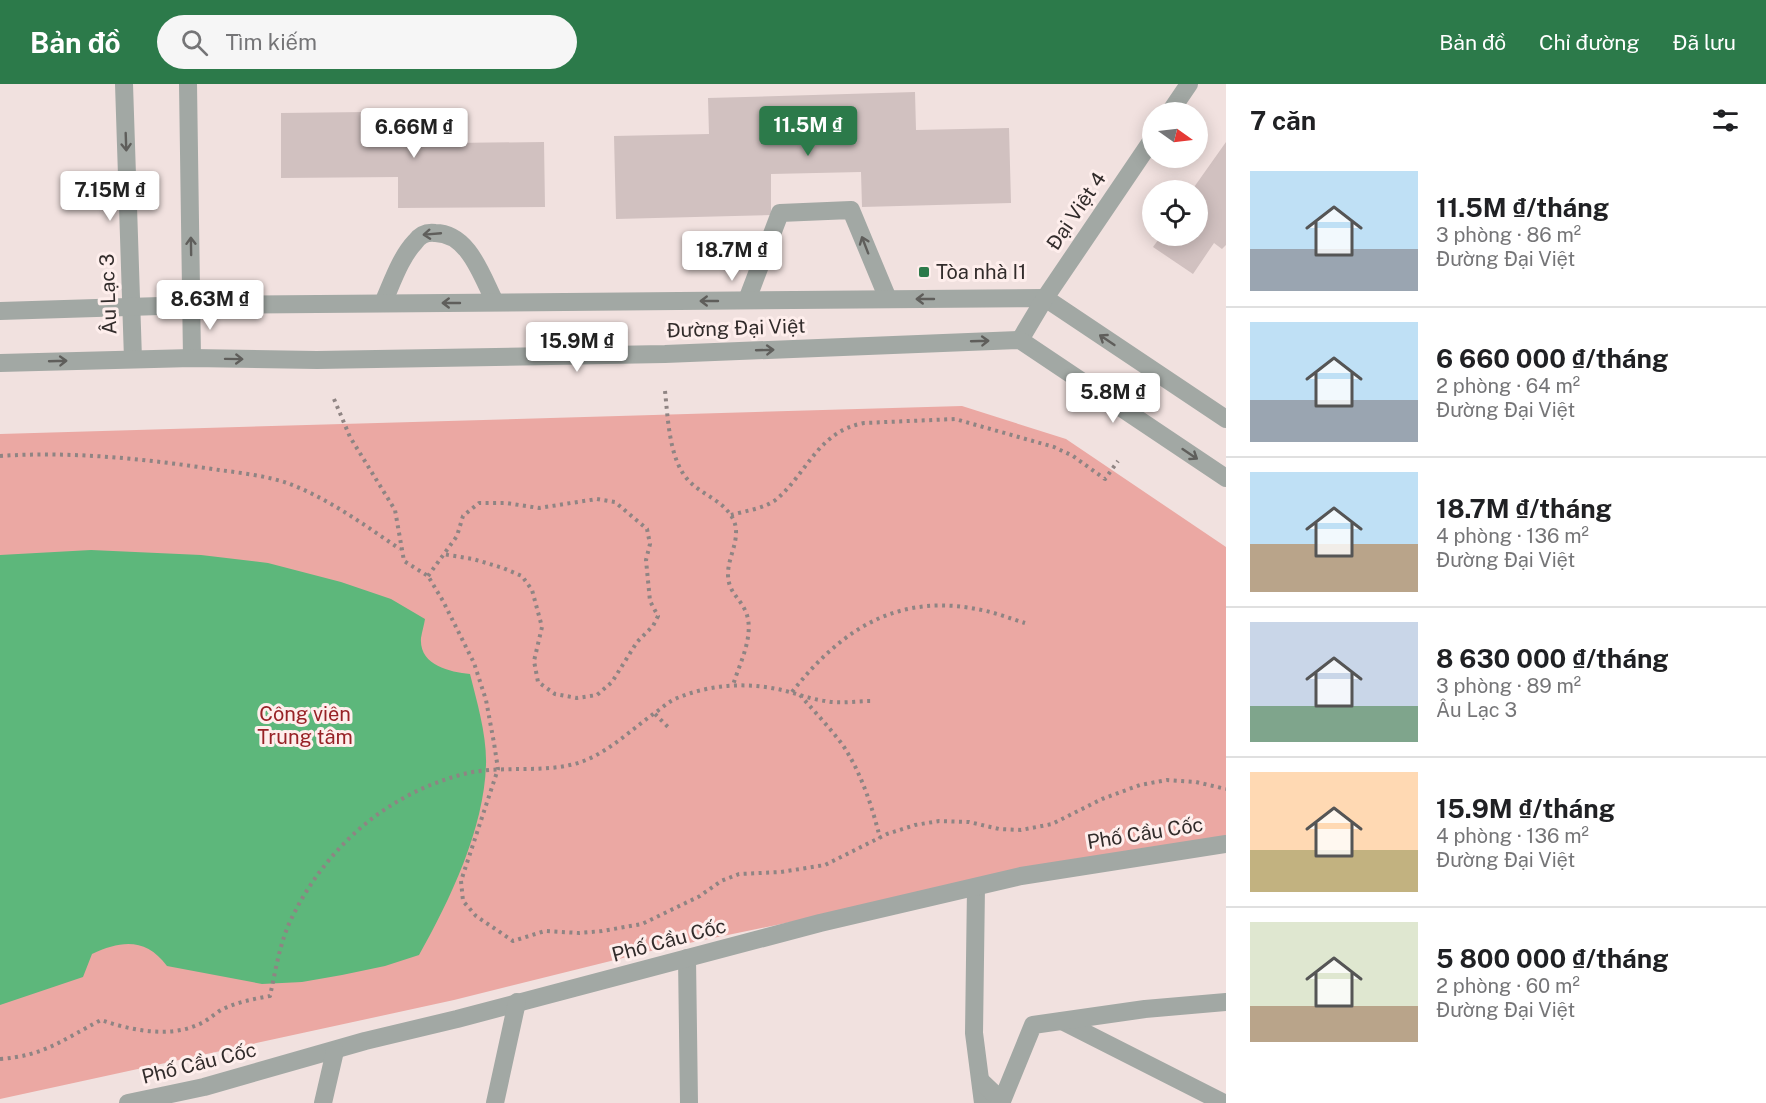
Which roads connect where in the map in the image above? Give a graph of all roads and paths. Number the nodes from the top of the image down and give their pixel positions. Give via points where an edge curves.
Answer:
1 (124, 84) edge
2 (188, 84) edge
3 (1190, 84) edge
4 (1177, 102) edge
5 (1142, 155) edge
6 (1045, 298) junction
7 (888, 299) junction
8 (747, 300) junction
9 (495, 302) junction
10 (383, 303) junction
11 (192, 305) junction
12 (131, 308) junction
13 (0, 311) edge
14 (1020, 340) junction
15 (192, 358) junction
16 (133, 359) junction
17 (0, 363) edge
18 (665, 391) dead end
19 (334, 399) dead end
20 (1226, 419) edge
21 (0, 456) edge
22 (1118, 461) dead end
23 (1226, 478) edge
24 (730, 516) junction
25 (400, 550) junction
26 (442, 554) junction
27 (428, 576) junction
28 (1025, 623) dead end
29 (733, 685) junction
30 (792, 692) junction
31 (799, 694) junction
32 (871, 701) dead end
33 (654, 713) junction
34 (669, 728) dead end
35 (498, 769) junction
36 (1226, 789) edge
37 (880, 838) junction
38 (1226, 844) edge
39 (976, 887) junction
40 (687, 958) junction
41 (517, 1002) junction
42 (1226, 1002) edge
43 (1062, 1021) junction
44 (335, 1051) junction
45 (0, 1059) edge
46 (981, 1082) junction
47 (128, 1103) edge
48 (323, 1103) edge
49 (495, 1103) edge
50 (688, 1103) edge
51 (983, 1103) edge
52 (1224, 1103) edge

1 -> 12 street, Âu Lạc 3
11 -> 2 street
3 - 4 street
5 - 6 street, Đại Việt 4
6 -> 7 street, Đường Đại Việt
6 - 14 street, Đại Việt 4
20 -> 6 street
7 - 8 street, Đường Đại Việt
7 -> 8 street via 851,210 780,213
8 -> 9 street, Đường Đại Việt
9 -> 10 street, Đường Đại Việt
9 -> 10 street via 464,246 450,235 432,232 423,234 410,249
10 - 11 street, Đường Đại Việt
11 - 12 street, Đường Đại Việt
11 - 15 street
12 - 13 street, Đường Đại Việt
12 - 16 street, Âu Lạc 3
15 -> 14 street, Đường Đại Việt via 317,360 665,354
14 -> 23 street
15 - 16 street, Đường Đại Việt
17 -> 16 street, Đường Đại Việt
18 - 24 path via 675,456 689,481 726,508
19 - 25 path via 350,437 395,510
21 - 25 path via 151,461 287,483 347,512
22 - 24 path via 1105,479 1054,447 955,419 864,423 851,426 821,446 777,500
24 - 29 path via 736,540 728,575 732,594 749,620 749,633
25 - 27 path via 404,561
26 - 26 path via 457,536 463,516 479,503 539,508 597,499 615,502 647,529 650,602 658,616 612,682 597,695 577,698 555,694 538,682 534,661 542,627 532,590 522,576
26 - 27 path
27 - 35 path via 474,663 486,700
28 - 30 path via 951,606 883,615 853,631
29 - 30 path
29 - 33 path via 704,688 673,700
30 - 31 path
31 - 32 path via 826,702
31 - 37 path via 843,746 873,808
33 - 34 path
33 - 35 path via 604,751 580,762
35 - 37 path via 461,881 463,901 476,916 513,941 545,931 579,933 642,924 739,874 825,865
35 - 45 path via 438,782 403,799 366,822 333,854 288,927 270,996 238,1002 197,1026 173,1032 123,1028 101,1020 36,1054
36 - 37 path via 1167,780 1102,799 1052,824 1021,830 939,821
38 - 39 street, Phố Cầu Cốc via 1022,876
39 - 40 street, Phố Cầu Cốc
39 - 46 street via 974,1033
40 - 41 street, Phố Cầu Cốc
40 - 50 street
41 - 44 street, Phố Cầu Cốc
41 - 49 street
42 - 43 street
43 - 46 street via 1033,1025 1002,1101
43 - 52 street
44 - 47 street, Phố Cầu Cốc
44 - 48 street
46 - 51 street

